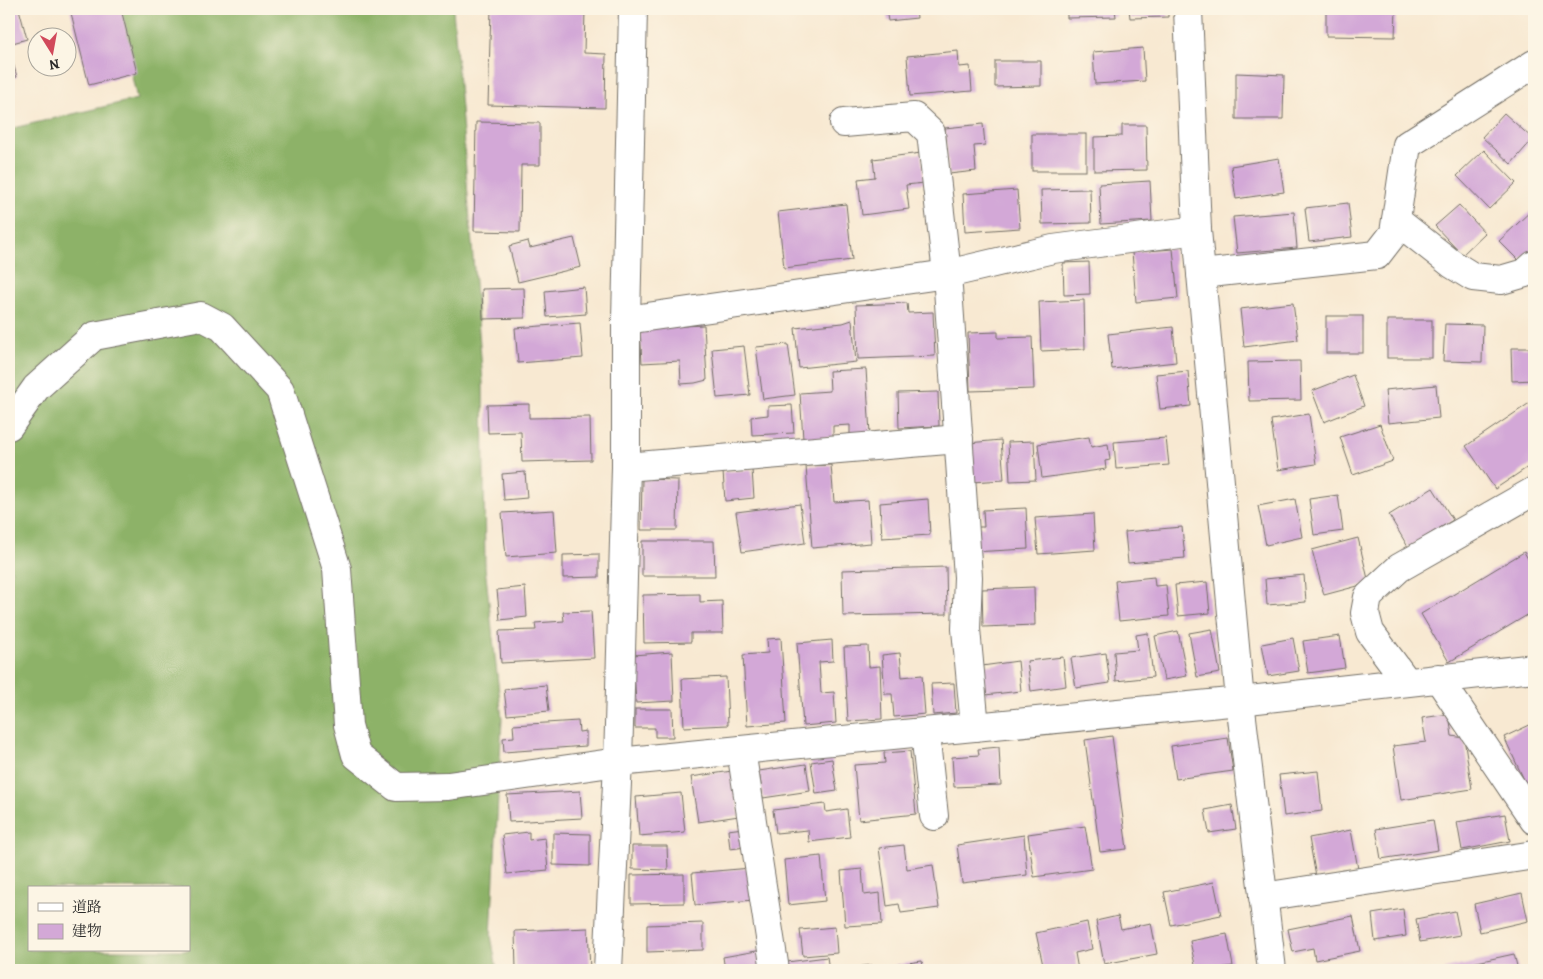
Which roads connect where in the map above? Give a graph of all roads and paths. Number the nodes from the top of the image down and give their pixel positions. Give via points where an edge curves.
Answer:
1 (634, 9) edge
2 (1188, 9) edge
3 (1534, 64) edge
4 (844, 123) dead end
5 (1396, 220) junction
6 (1197, 230) junction
7 (1534, 265) edge
8 (947, 274) junction
9 (1201, 274) junction
10 (626, 320) junction
11 (9, 426) edge
12 (959, 439) junction
13 (626, 467) junction
14 (1534, 491) edge
15 (1534, 668) edge
16 (1438, 678) junction
17 (1407, 682) junction
18 (1240, 701) junction
19 (975, 727) junction
20 (924, 732) junction
21 (741, 750) junction
22 (618, 762) junction
23 (934, 816) dead end
24 (1534, 820) edge
25 (1534, 855) edge
26 (1263, 897) junction
27 (608, 970) edge
28 (775, 970) edge
29 (1272, 970) edge

1 - 10 street
2 - 6 street
3 - 5 street via 1407,145
4 - 8 street via 914,117 932,133
5 - 7 street via 1474,277 1501,280 1525,272
5 - 9 street via 1394,232 1377,255
6 - 8 street via 1053,249
6 - 9 street
8 - 10 street
8 - 12 street
9 - 18 street
10 - 13 street
11 - 22 street via 36,388 94,336 201,316 222,327 280,390 337,569 348,725 356,755 396,787 448,786
12 - 13 street
12 - 19 street via 968,577 966,629
13 - 22 street
14 - 17 street via 1399,568 1368,597 1364,613 1370,632
15 - 16 street
16 - 17 street
16 - 24 street
17 - 18 street
18 - 19 street
18 - 26 street
19 - 20 street
20 - 21 street
20 - 23 street
21 - 22 street
21 - 28 street
22 - 27 street
25 - 26 street
26 - 29 street

